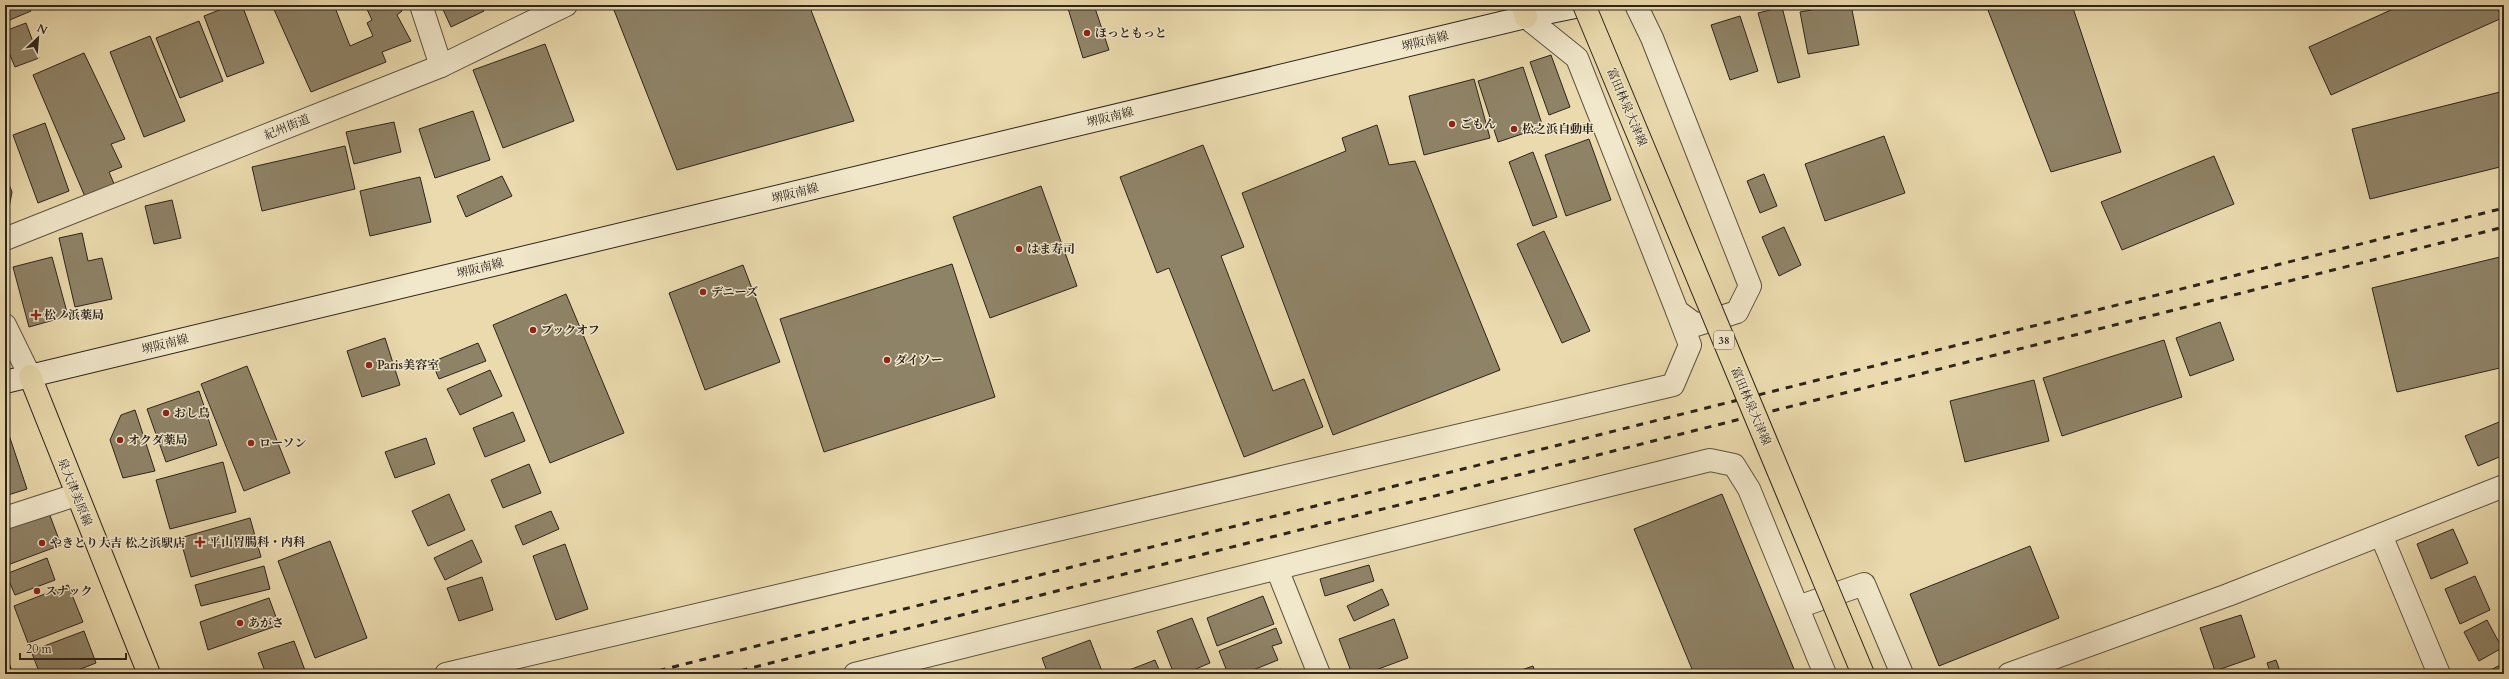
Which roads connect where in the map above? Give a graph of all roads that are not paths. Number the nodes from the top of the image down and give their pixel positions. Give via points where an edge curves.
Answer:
1 (421, 5) edge
2 (566, 5) edge
3 (1585, 5) edge
4 (1636, 5) edge
5 (1524, 11) edge
6 (441, 66) junction
7 (5, 239) edge
8 (1676, 311) junction
9 (5, 325) edge
10 (30, 376) junction
11 (5, 382) edge
12 (2504, 486) edge
13 (76, 495) junction
14 (5, 518) edge
15 (2381, 535) junction
16 (1277, 569) junction
17 (1798, 607) junction
18 (2044, 668) edge
19 (149, 674) edge
20 (446, 674) edge
21 (855, 674) edge
22 (1319, 674) edge
23 (1825, 674) edge
24 (1863, 674) edge
25 (1902, 674) edge
26 (2009, 674) edge
27 (2439, 674) edge

1 - 6 street
2 - 6 street, 紀州街道
3 - 5 street, 堺阪南線
3 - 24 main road, 富田林泉大津線 / 38, bridge
4 - 8 street via 1652,38 1750,286 1737,312 1696,325
5 - 8 street via 1577,58
5 - 10 street, 堺阪南線
6 - 7 street, 紀州街道
8 - 20 street via 1690,346 1673,385
9 - 10 street
10 - 11 street, 堺阪南線
10 - 13 main road, 泉大津美原線
12 - 15 street
13 - 14 street
13 - 19 main road, 泉大津美原線
15 - 18 street
15 - 27 street
16 - 17 street via 1710,460 1734,466 1749,489
16 - 21 street
16 - 22 street
17 - 23 street
17 - 25 street via 1864,584
18 - 26 street

